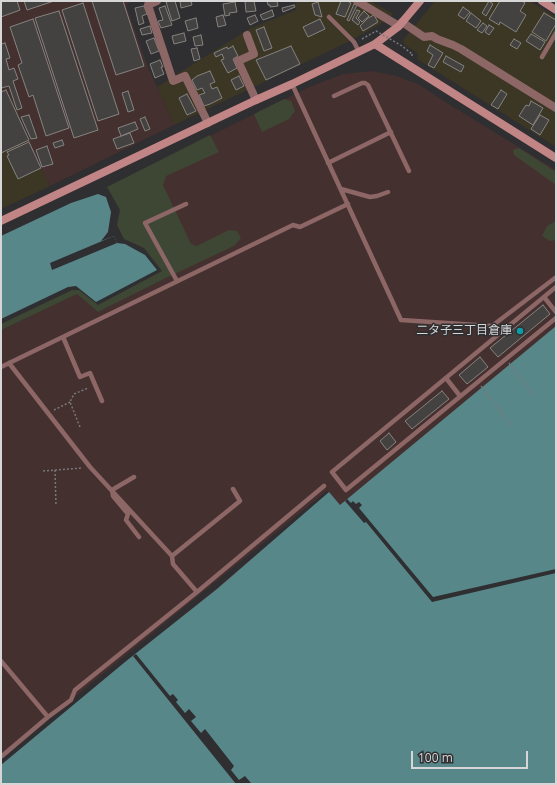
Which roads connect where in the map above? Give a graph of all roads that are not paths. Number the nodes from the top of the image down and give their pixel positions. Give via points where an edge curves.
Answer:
1 (157, 1) edge
2 (357, 1) edge
3 (420, 1) edge
4 (542, 1) edge
5 (556, 10) edge
6 (329, 17) dead end
7 (401, 24) junction
8 (556, 33) edge
9 (247, 35) dead end
10 (375, 44) junction
11 (359, 52) junction
12 (542, 57) dead end
13 (292, 84) junction
14 (334, 96) dead end
15 (256, 100) junction
16 (556, 108) edge
17 (208, 123) junction
18 (391, 132) junction
19 (556, 158) edge
20 (328, 163) junction
21 (409, 171) dead end
22 (341, 189) junction
23 (388, 192) dead end
24 (186, 204) dead end
25 (348, 204) junction
26 (1, 221) edge
27 (554, 278) dead end
28 (177, 281) junction
29 (556, 287) edge
30 (544, 297) junction
31 (556, 312) edge
32 (556, 318) edge
33 (63, 337) junction
34 (9, 363) junction
35 (1, 367) edge
36 (446, 378) junction
37 (460, 396) junction
38 (102, 401) dead end
39 (134, 478) dead end
40 (324, 486) dead end
41 (233, 489) dead end
42 (112, 490) junction
43 (139, 537) dead end
44 (172, 556) junction
45 (197, 592) junction
46 (1, 661) edge
47 (48, 718) junction
48 (2, 756) dead end

1 - 17 street via 148,4 173,81 184,76
2 - 7 street
3 - 7 street
4 - 5 street
6 - 11 lane via 354,42
7 - 10 street
7 - 16 street via 424,37 432,36 461,49
8 - 12 lane
9 - 15 street via 254,54 238,61
10 - 11 street
10 - 19 street
11 - 13 street
13 - 15 street
13 - 20 lane
14 - 18 lane via 365,83
15 - 17 street
17 - 26 street
18 - 20 lane
18 - 21 lane
20 - 22 lane
22 - 23 lane via 370,197
22 - 25 lane
24 - 28 lane via 145,223
25 - 27 lane via 402,320 492,326
25 - 28 lane via 300,227 293,224
28 - 33 lane
29 - 30 lane
30 - 31 lane
30 - 36 lane
32 - 37 lane
33 - 34 lane
33 - 38 lane via 80,377 90,373
34 - 35 lane
34 - 42 lane via 90,467
36 - 37 lane
36 - 37 lane via 332,472 346,490
39 - 42 lane
40 - 45 lane
41 - 44 lane via 240,501
42 - 43 lane via 113,496 128,514 126,520
42 - 44 lane
44 - 45 lane via 172,564
45 - 47 lane via 75,690 71,700
46 - 47 lane
47 - 48 lane

